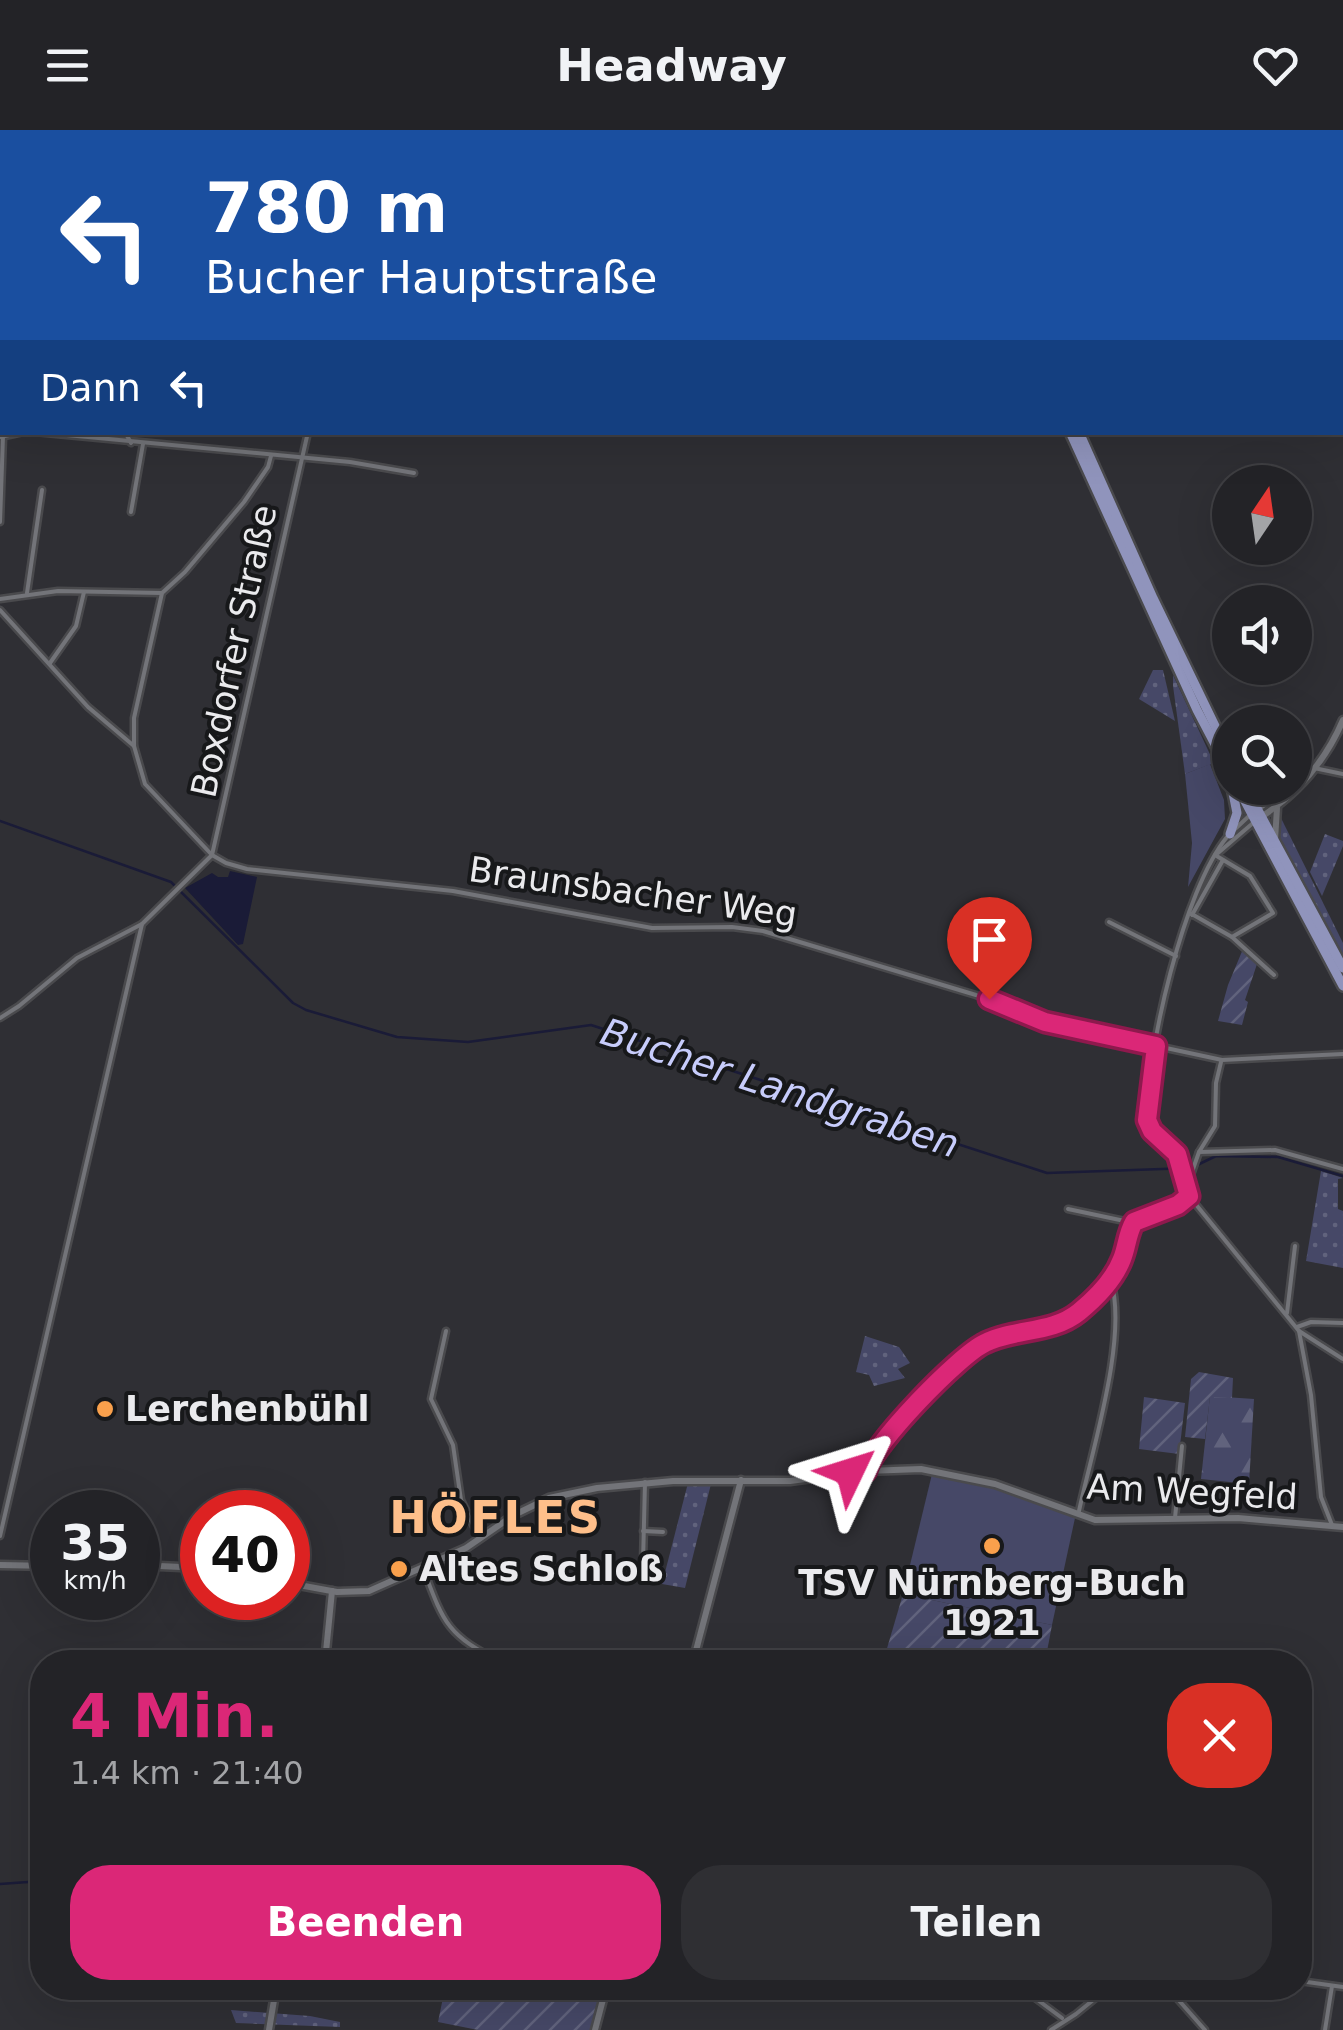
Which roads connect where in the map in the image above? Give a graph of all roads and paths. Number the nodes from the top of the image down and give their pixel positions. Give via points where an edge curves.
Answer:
1 (61, 435) edge
2 (128, 435) edge
3 (307, 435) edge
4 (1071, 435) edge
5 (1080, 435) edge
6 (1, 436) edge
7 (132, 443) junction
8 (143, 444) junction
9 (272, 456) junction
10 (302, 458) junction
11 (414, 473) dead end
12 (42, 490) dead end
13 (131, 512) dead end
14 (0, 522) edge
15 (84, 592) junction
16 (27, 593) junction
17 (162, 593) junction
18 (0, 599) edge
19 (0, 610) edge
20 (49, 664) junction
21 (1343, 720) edge
22 (1212, 728) edge
23 (1212, 732) edge
24 (134, 746) junction
25 (1314, 768) junction
26 (1312, 771) edge
27 (1343, 774) edge
28 (1237, 805) edge
29 (1249, 805) edge
30 (1253, 805) edge
31 (1268, 805) edge
32 (1275, 805) edge
33 (1279, 805) edge
34 (1257, 815) junction
35 (1230, 834) junction
36 (1275, 840) junction
37 (212, 855) junction
38 (1215, 856) junction
39 (1223, 860) junction
40 (1190, 914) junction
41 (1109, 922) dead end
42 (142, 924) junction
43 (1232, 937) junction
44 (1176, 956) junction
45 (1343, 968) edge
46 (1274, 975) dead end
47 (1343, 986) edge
48 (0, 1018) edge
49 (1156, 1046) junction
50 (1343, 1054) edge
51 (1222, 1060) junction
52 (1199, 1152) junction
53 (1343, 1169) edge
54 (1186, 1189) junction
55 (1189, 1196) junction
56 (1068, 1209) dead end
57 (1134, 1222) junction
58 (1295, 1246) dead end
59 (1110, 1280) junction
60 (1287, 1313) junction
61 (1343, 1323) edge
62 (1298, 1329) junction
63 (446, 1331) dead end
64 (1343, 1359) edge
65 (1182, 1446) dead end
66 (866, 1471) junction
67 (742, 1480) junction
68 (645, 1482) junction
69 (1078, 1516) junction
70 (1175, 1518) junction
71 (1332, 1525) junction
72 (1343, 1527) edge
73 (643, 1531) junction
74 (663, 1532) dead end
75 (0, 1536) edge
76 (480, 1539) junction
77 (650, 1564) dead end
78 (0, 1565) edge
79 (30, 1566) edge
80 (423, 1568) junction
81 (310, 1588) edge
82 (332, 1591) junction
83 (326, 1650) edge
84 (476, 1650) edge
85 (696, 1650) edge
86 (1312, 1982) edge
87 (1332, 1986) junction
88 (1343, 1987) edge
89 (274, 2000) edge
90 (603, 2000) edge
91 (1036, 2000) edge
92 (1093, 2000) edge
93 (1179, 2000) edge
94 (1064, 2020) junction
95 (269, 2030) edge
96 (594, 2030) edge
97 (1050, 2030) edge
98 (1205, 2030) edge
99 (1325, 2030) edge

1 - 7 street
2 - 7 street
3 - 10 street, Boxdorfer Straße
4 - 23 main road
5 - 22 main road
6 - 14 street
7 - 8 street
8 - 9 street
8 - 13 street
9 - 10 street
9 - 17 street via 244,502
10 - 11 street
10 - 37 street, Boxdorfer Straße
12 - 16 street
15 - 16 street
15 - 17 street
15 - 20 street via 76,626
16 - 18 street
17 - 24 street via 136,702
19 - 20 street
20 - 24 street
21 - 25 street
24 - 37 street via 145,784
25 - 26 street
25 - 27 street
28 - 35 main road
29 - 34 main road
30 - 34 main road
31 - 34 street
32 - 34 street
33 - 36 street
34 - 35 street
34 - 36 main road
34 - 38 street
34 - 47 main road
35 - 38 street
36 - 45 main road
37 - 42 street
37 - 49 street, Braunsbacher Weg via 236,867 453,891 646,927 762,930 976,994 1045,1022
38 - 39 street
38 - 40 street
39 - 40 street
39 - 43 street via 1250,876 1273,913
40 - 43 street
40 - 44 street
41 - 44 street
42 - 48 street via 76,958
42 - 75 street
43 - 46 street
44 - 49 street
49 - 51 street, Braunsbacher Weg
49 - 54 street via 1147,1120 1174,1149
50 - 51 street, Braunsbacher Weg
51 - 52 street via 1215,1126
52 - 53 street via 1275,1150
52 - 54 street
54 - 55 street
55 - 57 street
55 - 60 street
56 - 57 street
57 - 59 street
58 - 60 street
59 - 66 street via 1068,1319 967,1352 918,1402
59 - 69 street via 1115,1341
60 - 62 street
61 - 62 street via 1311,1322
62 - 64 street
62 - 71 street via 1321,1497
63 - 76 street via 431,1399 453,1445 461,1500
65 - 70 street
66 - 67 street, Am Wegfeld
66 - 69 street, Am Wegfeld via 956,1474
67 - 68 street, Am Wegfeld
67 - 85 street
68 - 73 street
68 - 76 street, Am Wegfeld via 549,1498
69 - 70 street, Am Wegfeld
70 - 71 street, Am Wegfeld
71 - 72 street, Am Wegfeld
73 - 74 street
73 - 77 street via 643,1563
76 - 80 street, Am Wegfeld
78 - 79 street
80 - 82 street, Am Wegfeld via 369,1590
80 - 84 street via 451,1629
81 - 82 street, Am Wegfeld
82 - 83 street
86 - 87 street
87 - 88 street
87 - 99 street
89 - 95 street
90 - 96 street
91 - 94 street
92 - 94 street
93 - 98 street
94 - 97 street

